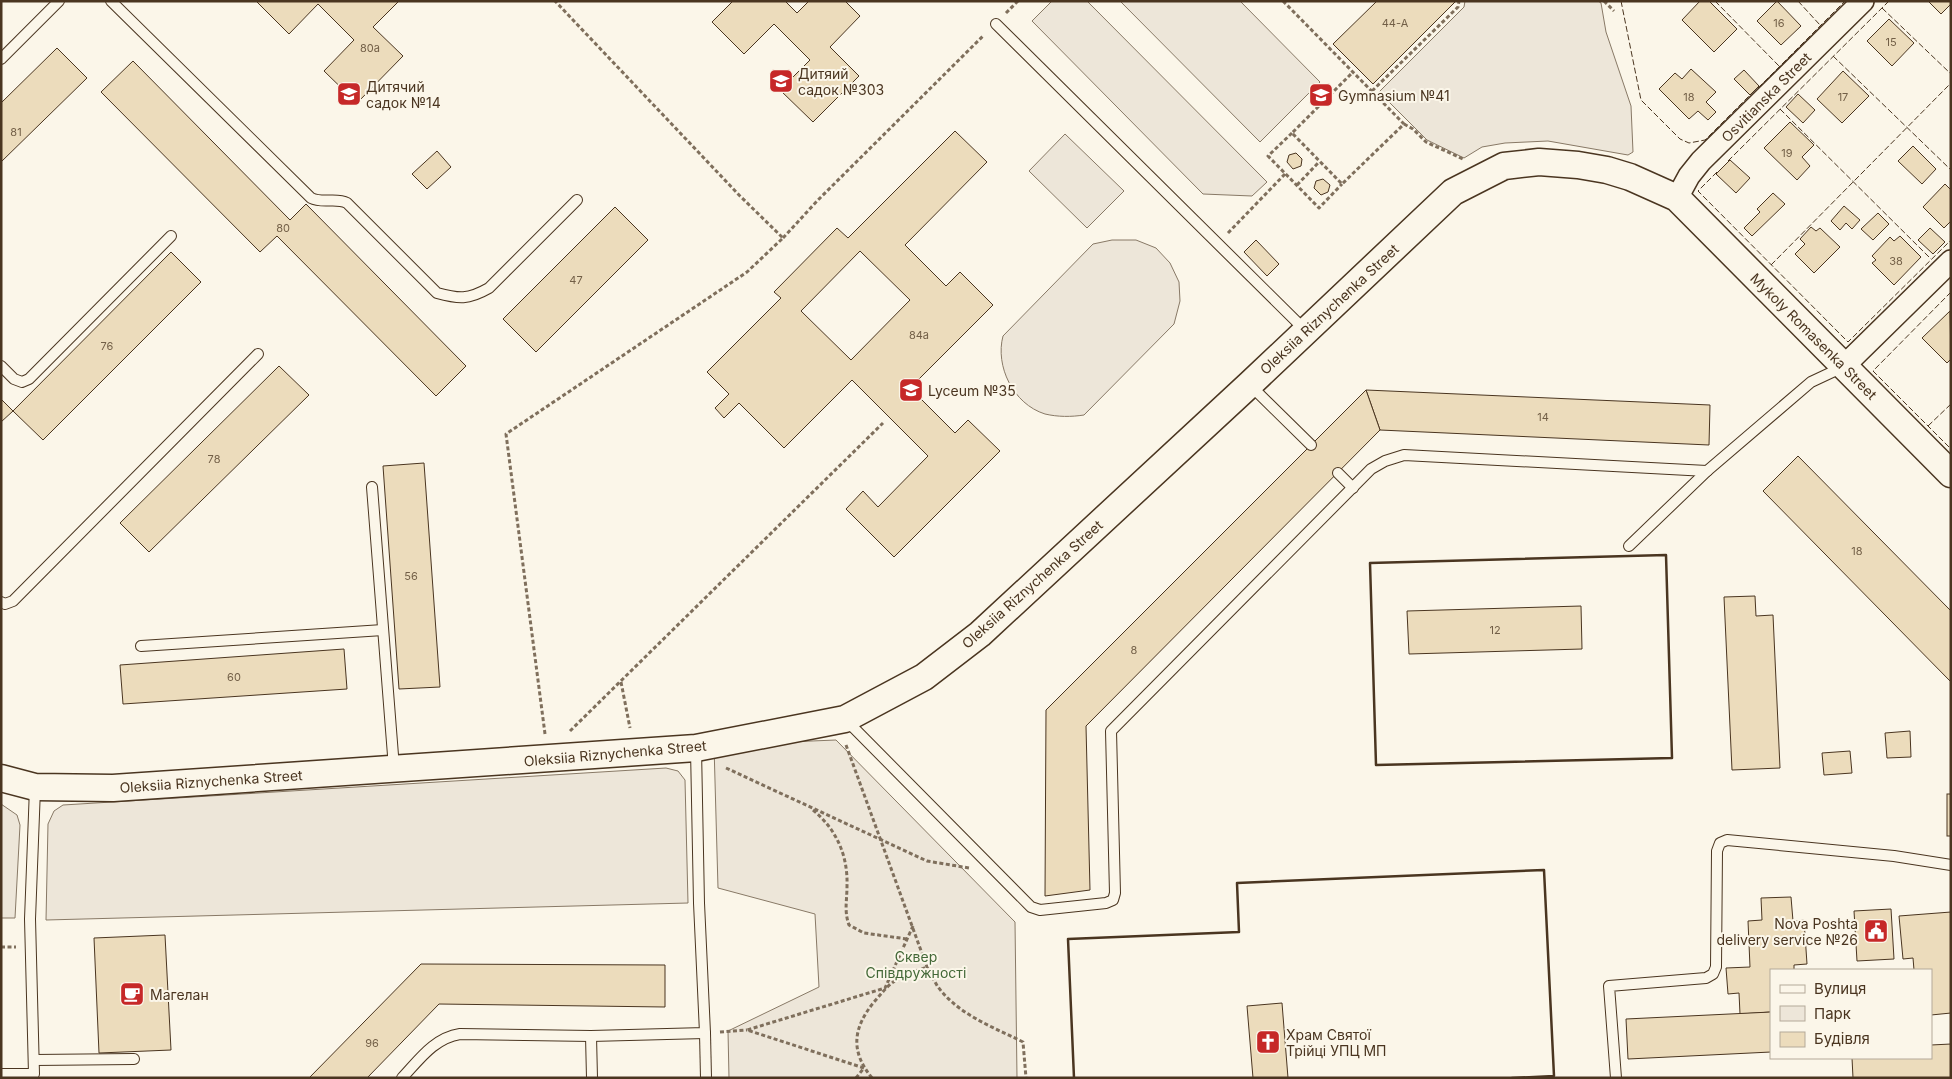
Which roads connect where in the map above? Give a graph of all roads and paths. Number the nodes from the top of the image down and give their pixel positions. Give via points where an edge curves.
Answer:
1 (59, 1) edge
2 (112, 1) edge
3 (555, 1) edge
4 (1018, 1) edge
5 (1283, 1) edge
6 (1458, 1) edge
7 (1604, 1) edge
8 (1863, 1) edge
9 (1614, 11) dead end
10 (996, 24) junction
11 (1, 59) edge
12 (1353, 72) junction
13 (1372, 91) junction
14 (1404, 124) junction
15 (1292, 133) junction
16 (1463, 159) dead end
17 (1320, 162) junction
18 (1285, 174) junction
19 (1342, 184) junction
20 (1297, 185) junction
21 (1677, 198) junction
22 (577, 200) dead end
23 (171, 236) dead end
24 (783, 238) junction
25 (1218, 244) junction
26 (1951, 261) edge
27 (1306, 331) junction
28 (258, 354) dead end
29 (1, 366) edge
30 (1844, 366) junction
31 (1250, 384) junction
32 (883, 423) dead end
33 (1311, 446) dead end
34 (1708, 471) junction
35 (1338, 473) dead end
36 (1951, 474) edge
37 (372, 487) dead end
38 (1353, 488) junction
39 (1629, 546) dead end
40 (1, 602) edge
41 (383, 630) junction
42 (141, 646) dead end
43 (621, 682) junction
44 (845, 730) junction
45 (569, 732) dead end
46 (632, 735) dead end
47 (546, 739) dead end
48 (696, 754) junction
49 (394, 769) junction
50 (1, 778) edge
51 (35, 787) junction
52 (809, 807) junction
53 (881, 840) junction
54 (1951, 865) edge
55 (998, 874) junction
56 (913, 926) junction
57 (907, 939) junction
58 (928, 967) junction
59 (885, 988) junction
60 (747, 1030) junction
61 (705, 1033) junction
62 (591, 1036) junction
63 (34, 1060) junction
64 (134, 1060) dead end
65 (864, 1068) junction
66 (1, 1074) edge
67 (402, 1078) edge
68 (592, 1078) edge
69 (706, 1078) edge
70 (856, 1078) edge
71 (872, 1078) edge
72 (1026, 1078) edge
73 (1616, 1078) edge

1 - 11 lane
2 - 22 lane via 312,198 347,203 436,293 456,299 474,296 489,288
3 - 24 path
4 - 10 path
5 - 12 path
6 - 13 path via 1458,7
7 - 9 path
8 - 21 street, Osvitianska Street via 1701,161
10 - 24 path
10 - 25 lane
12 - 13 path
12 - 15 path
13 - 14 path
14 - 16 path via 1426,142
14 - 19 path
15 - 17 path
15 - 18 path via 1268,156
17 - 19 path
17 - 20 path
18 - 20 path
18 - 25 path
19 - 20 path via 1319,208
21 - 27 street, Oleksiia Riznychenka Street via 1630,176 1588,166 1540,162 1504,166 1453,192
21 - 30 street, Mykoly Romasenka Street
23 - 29 lane via 29,379 22,382 14,379
24 - 47 path via 747,272 506,434
25 - 27 lane
26 - 30 street
27 - 31 street, Oleksiia Riznychenka Street
28 - 40 lane via 13,601
30 - 34 lane via 1811,382
30 - 36 street, Mykoly Romasenka Street
31 - 33 lane
31 - 44 street, Oleksiia Riznychenka Street via 980,634 924,677
32 - 43 path
34 - 38 lane via 1404,455 1371,469
34 - 39 lane
35 - 38 lane
37 - 41 lane
38 - 55 lane via 1111,731 1115,893 1112,900 1035,910
41 - 42 lane
41 - 49 lane
43 - 45 path
43 - 46 path
44 - 48 street, Oleksiia Riznychenka Street
44 - 53 path
44 - 55 lane
48 - 49 street, Oleksiia Riznychenka Street
48 - 52 path
48 - 61 lane
49 - 51 street, Oleksiia Riznychenka Street via 113,788
50 - 51 street, Oleksiia Riznychenka Street
51 - 63 lane via 30,919
52 - 53 path
52 - 57 path via 830,827 840,843 846,864 845,909 850,925 864,933
53 - 55 path via 927,861
53 - 56 path
54 - 73 lane via 1894,856 1727,840 1720,843 1717,851 1716,967 1713,974 1706,978 1608,986
56 - 57 path
56 - 58 path
57 - 59 path
58 - 59 path via 897,979
58 - 72 path via 946,998 964,1012 1022,1042
59 - 60 path
59 - 65 path via 858,1030 857,1047
60 - 61 path
60 - 65 path
61 - 62 lane
61 - 69 lane
62 - 67 lane via 448,1035
62 - 68 lane
63 - 64 lane
63 - 66 lane via 34,1074
65 - 70 path
65 - 71 path

